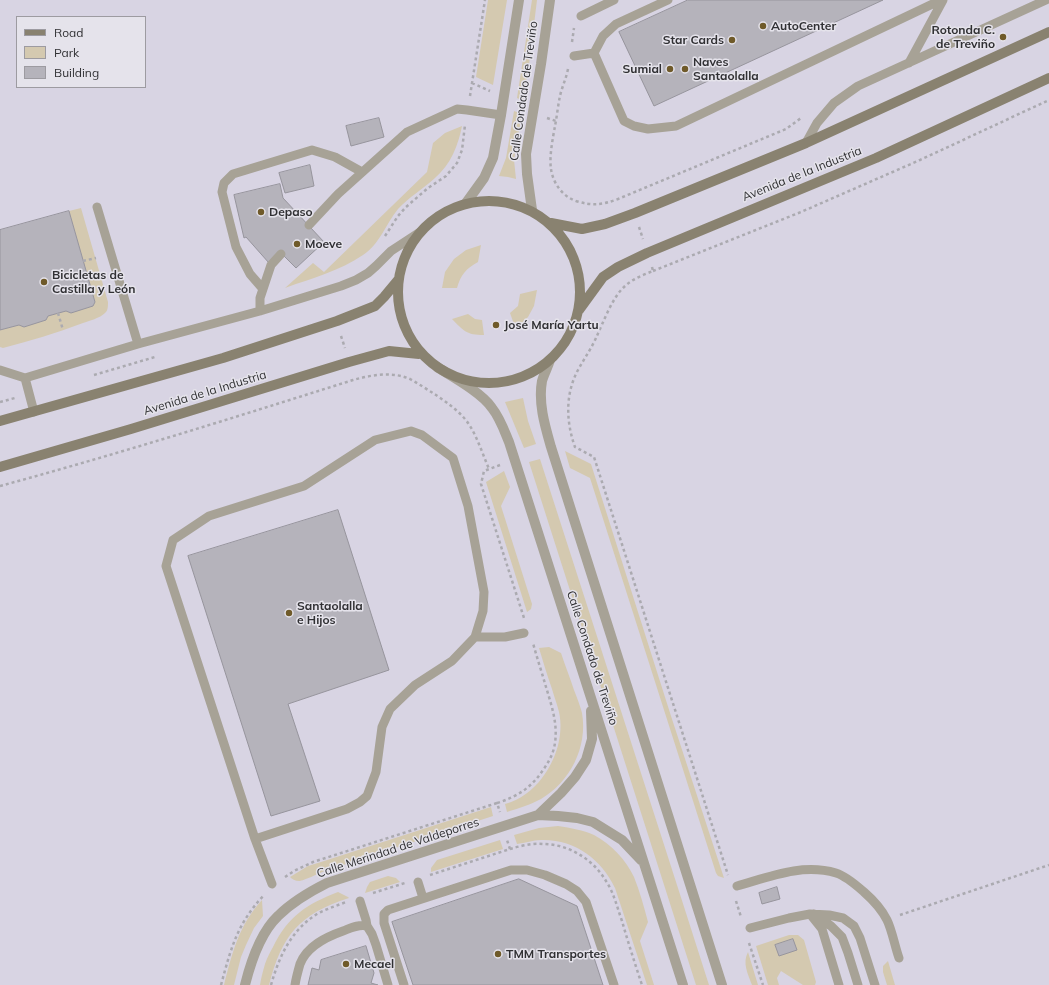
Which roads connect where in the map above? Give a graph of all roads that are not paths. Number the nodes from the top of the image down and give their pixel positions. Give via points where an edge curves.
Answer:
1 (519, 0) edge
2 (550, 0) edge
3 (613, 0) edge
4 (668, 0) edge
5 (942, 0) edge
6 (1046, 0) edge
7 (581, 16) dead end
8 (1049, 32) edge
9 (594, 53) junction
10 (574, 56) dead end
11 (909, 63) junction
12 (1049, 78) edge
13 (502, 115) junction
14 (806, 143) junction
15 (362, 172) junction
16 (466, 203) junction
17 (97, 207) dead end
18 (532, 210) junction
19 (551, 224) junction
20 (309, 225) dead end
21 (420, 232) junction
22 (281, 254) dead end
23 (399, 279) junction
24 (263, 289) junction
25 (260, 311) junction
26 (579, 311) junction
27 (138, 344) junction
28 (419, 354) junction
29 (550, 360) junction
30 (437, 367) junction
31 (0, 370) edge
32 (25, 378) junction
33 (34, 412) junction
34 (0, 421) edge
35 (0, 467) edge
36 (524, 633) dead end
37 (475, 637) junction
38 (591, 699) junction
39 (538, 815) junction
40 (255, 839) junction
41 (644, 863) junction
42 (418, 882) dead end
43 (272, 884) dead end
44 (734, 887) road end
45 (423, 898) junction
46 (360, 901) dead end
47 (812, 914) junction
48 (367, 926) junction
49 (747, 929) road end
50 (899, 958) dead end
51 (245, 985) edge
52 (295, 985) edge
53 (388, 985) edge
54 (404, 985) edge
55 (614, 985) edge
56 (682, 985) edge
57 (722, 985) edge
58 (839, 985) edge
59 (858, 985) edge
60 (875, 985) edge

1 - 13 street, Calle Condado de Treviño
2 - 18 street, Calle Condado de Treviño via 526,154
3 - 7 lane
4 - 9 lane via 616,24 603,36
5 - 9 lane via 676,126 648,129 624,121
5 - 11 lane
6 - 11 lane
8 - 14 main road
9 - 10 lane
11 - 14 lane via 858,86 834,103
12 - 26 main road, Avenida de la Industria via 876,158 618,267 603,277
13 - 15 lane via 457,109 408,132
13 - 16 street, Calle Condado de Treviño via 493,158 484,178
14 - 19 main road via 604,224 582,228
15 - 20 lane
15 - 24 lane via 335,157 312,150 233,174 224,184 222,192 236,247 250,274
16 - 18 main road via 504,201
16 - 21 main road via 444,211
17 - 27 lane
18 - 19 main road
19 - 26 main road via 570,249 580,279
21 - 23 main road via 406,254
21 - 25 lane via 391,251 356,280
22 - 24 lane via 271,265
23 - 28 main road via 400,314
23 - 33 main road via 375,306 337,321 260,347
24 - 25 lane
25 - 27 lane
26 - 29 main road via 563,347
27 - 32 lane
28 - 30 main road
28 - 35 main road, Avenida de la Industria via 389,351
29 - 30 main road via 523,377 488,384 453,376
29 - 57 street, Calle Condado de Treviño via 542,380 543,419
30 - 38 street, Calle Condado de Treviño via 477,393 492,406 501,422
31 - 32 lane
32 - 33 lane
33 - 34 main road
36 - 37 lane via 505,638
37 - 40 lane via 452,661 415,685 390,709 382,727 376,772 367,796 347,809
37 - 40 lane via 483,610 484,592 468,506 453,458 422,436 411,432 375,440 304,486 209,516 173,540 166,566
38 - 39 street, Calle Merindad de Valdeporres via 592,739 586,760 566,789
38 - 41 street, Calle Condado de Treviño
39 - 41 street, Calle Merindad de Valdeporres via 593,822 622,840
39 - 51 street, Calle Merindad de Valdeporres via 326,883 312,891 286,908 269,926 253,960
40 - 43 lane
41 - 56 street, Calle Condado de Treviño
42 - 45 lane
44 - 50 lane via 795,870 817,869 837,874 854,883 872,899 887,920
45 - 54 lane via 388,910 384,914 384,923
45 - 55 lane via 511,870 545,874 577,891 586,902
46 - 48 lane
47 - 49 lane
47 - 58 lane via 822,929
47 - 59 lane via 831,926 842,937
47 - 60 lane via 843,918 854,926
48 - 52 lane via 360,925 317,943 301,962
48 - 53 lane via 376,945

